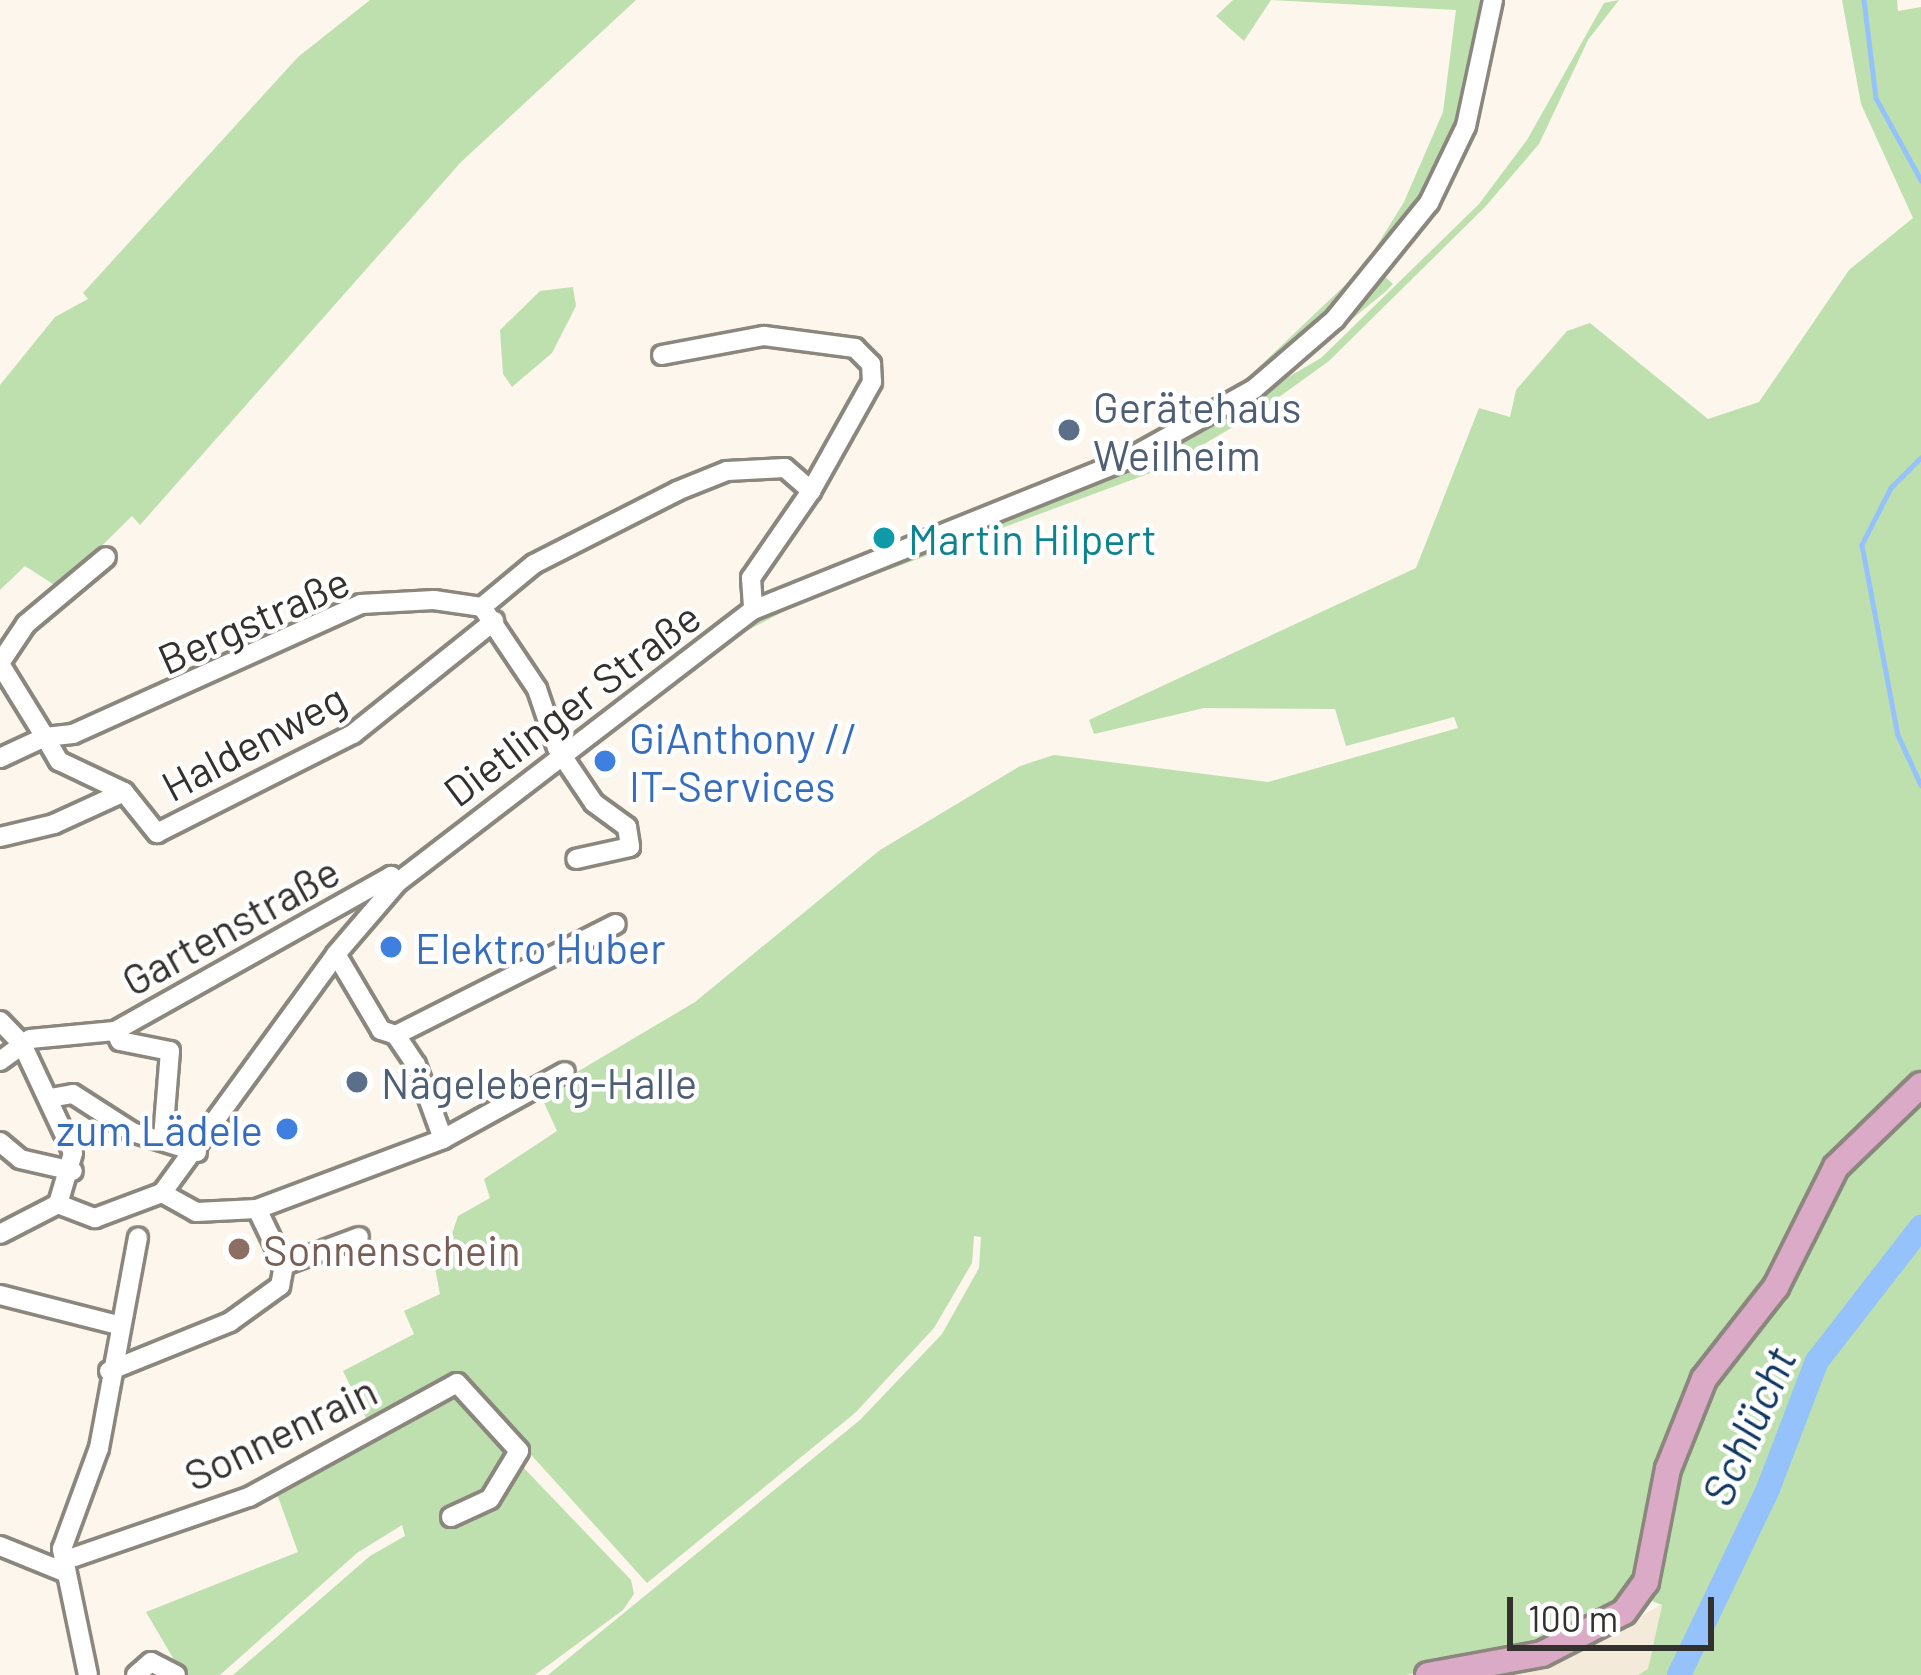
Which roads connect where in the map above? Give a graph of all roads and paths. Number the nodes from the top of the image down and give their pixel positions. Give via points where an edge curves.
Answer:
1 (1493, 0) edge
2 (662, 355) dead end
3 (811, 491) junction
4 (106, 557) dead end
5 (754, 610) junction
6 (488, 614) junction
7 (0, 664) edge
8 (44, 737) junction
9 (564, 757) junction
10 (0, 758) edge
11 (124, 792) junction
12 (0, 837) edge
13 (576, 859) dead end
14 (397, 883) junction
15 (616, 924) dead end
16 (336, 954) junction
17 (0, 1021) edge
18 (115, 1031) junction
19 (396, 1035) junction
20 (22, 1044) junction
21 (0, 1061) edge
22 (565, 1072) dead end
23 (1921, 1085) edge
24 (50, 1098) junction
25 (163, 1138) junction
26 (443, 1139) junction
27 (0, 1142) edge
28 (197, 1152) junction
29 (73, 1171) junction
30 (162, 1193) junction
31 (58, 1204) junction
32 (257, 1209) junction
33 (0, 1234) edge
34 (359, 1237) dead end
35 (139, 1238) dead end
36 (284, 1265) junction
37 (0, 1295) edge
38 (118, 1325) junction
39 (109, 1371) junction
40 (452, 1517) dead end
41 (0, 1546) edge
42 (63, 1567) junction
43 (88, 1675) edge
44 (136, 1675) edge
45 (176, 1675) edge
46 (1428, 1675) edge

1 - 5 street, Dietlinger Straße via 1466,126 1429,203 1335,319 1254,389 1128,459
2 - 3 street via 764,336 855,348 872,364 872,382
3 - 5 street via 752,578
3 - 6 street, Haldenweg via 785,468 727,471 594,530
4 - 7 street via 26,624
5 - 9 street, Dietlinger Straße
6 - 8 street, Bergstraße via 434,600 361,604 140,709
6 - 9 street via 537,688
6 - 11 street, Haldenweg via 353,734 157,832
7 - 8 street
8 - 10 street, Bergstraße
8 - 11 street via 59,761
9 - 13 street via 594,803 627,827 630,847
9 - 14 street, Dietlinger Straße
11 - 12 street, Haldenweg via 54,824
14 - 16 street, Dietlinger Straße
14 - 18 street, Gartenstraße via 391,876
15 - 19 street
16 - 19 street via 381,1030
16 - 28 street, Dietlinger Straße
17 - 20 street
18 - 20 street, Gartenstraße
18 - 25 street via 120,1041 170,1051
19 - 26 street
20 - 21 street
20 - 24 street
22 - 26 street
23 - 46 main road via 1835,1167 1776,1287 1704,1378 1668,1469 1646,1582 1624,1612 1542,1654
24 - 25 street via 73,1094 131,1132
24 - 29 street
25 - 28 street
26 - 32 street
27 - 29 street via 20,1159
28 - 30 street, Dietlinger Straße
29 - 31 street
30 - 31 street, Dietlinger Straße via 95,1219
30 - 32 street via 196,1212
31 - 33 street
32 - 36 street
34 - 36 street
35 - 38 street
36 - 39 street via 280,1286 230,1322
37 - 38 street
38 - 39 street
39 - 42 street via 99,1448
40 - 42 street, Sonnenrain via 490,1499 519,1451 457,1383 248,1497
41 - 42 street
42 - 43 street
44 - 45 street via 161,1662

